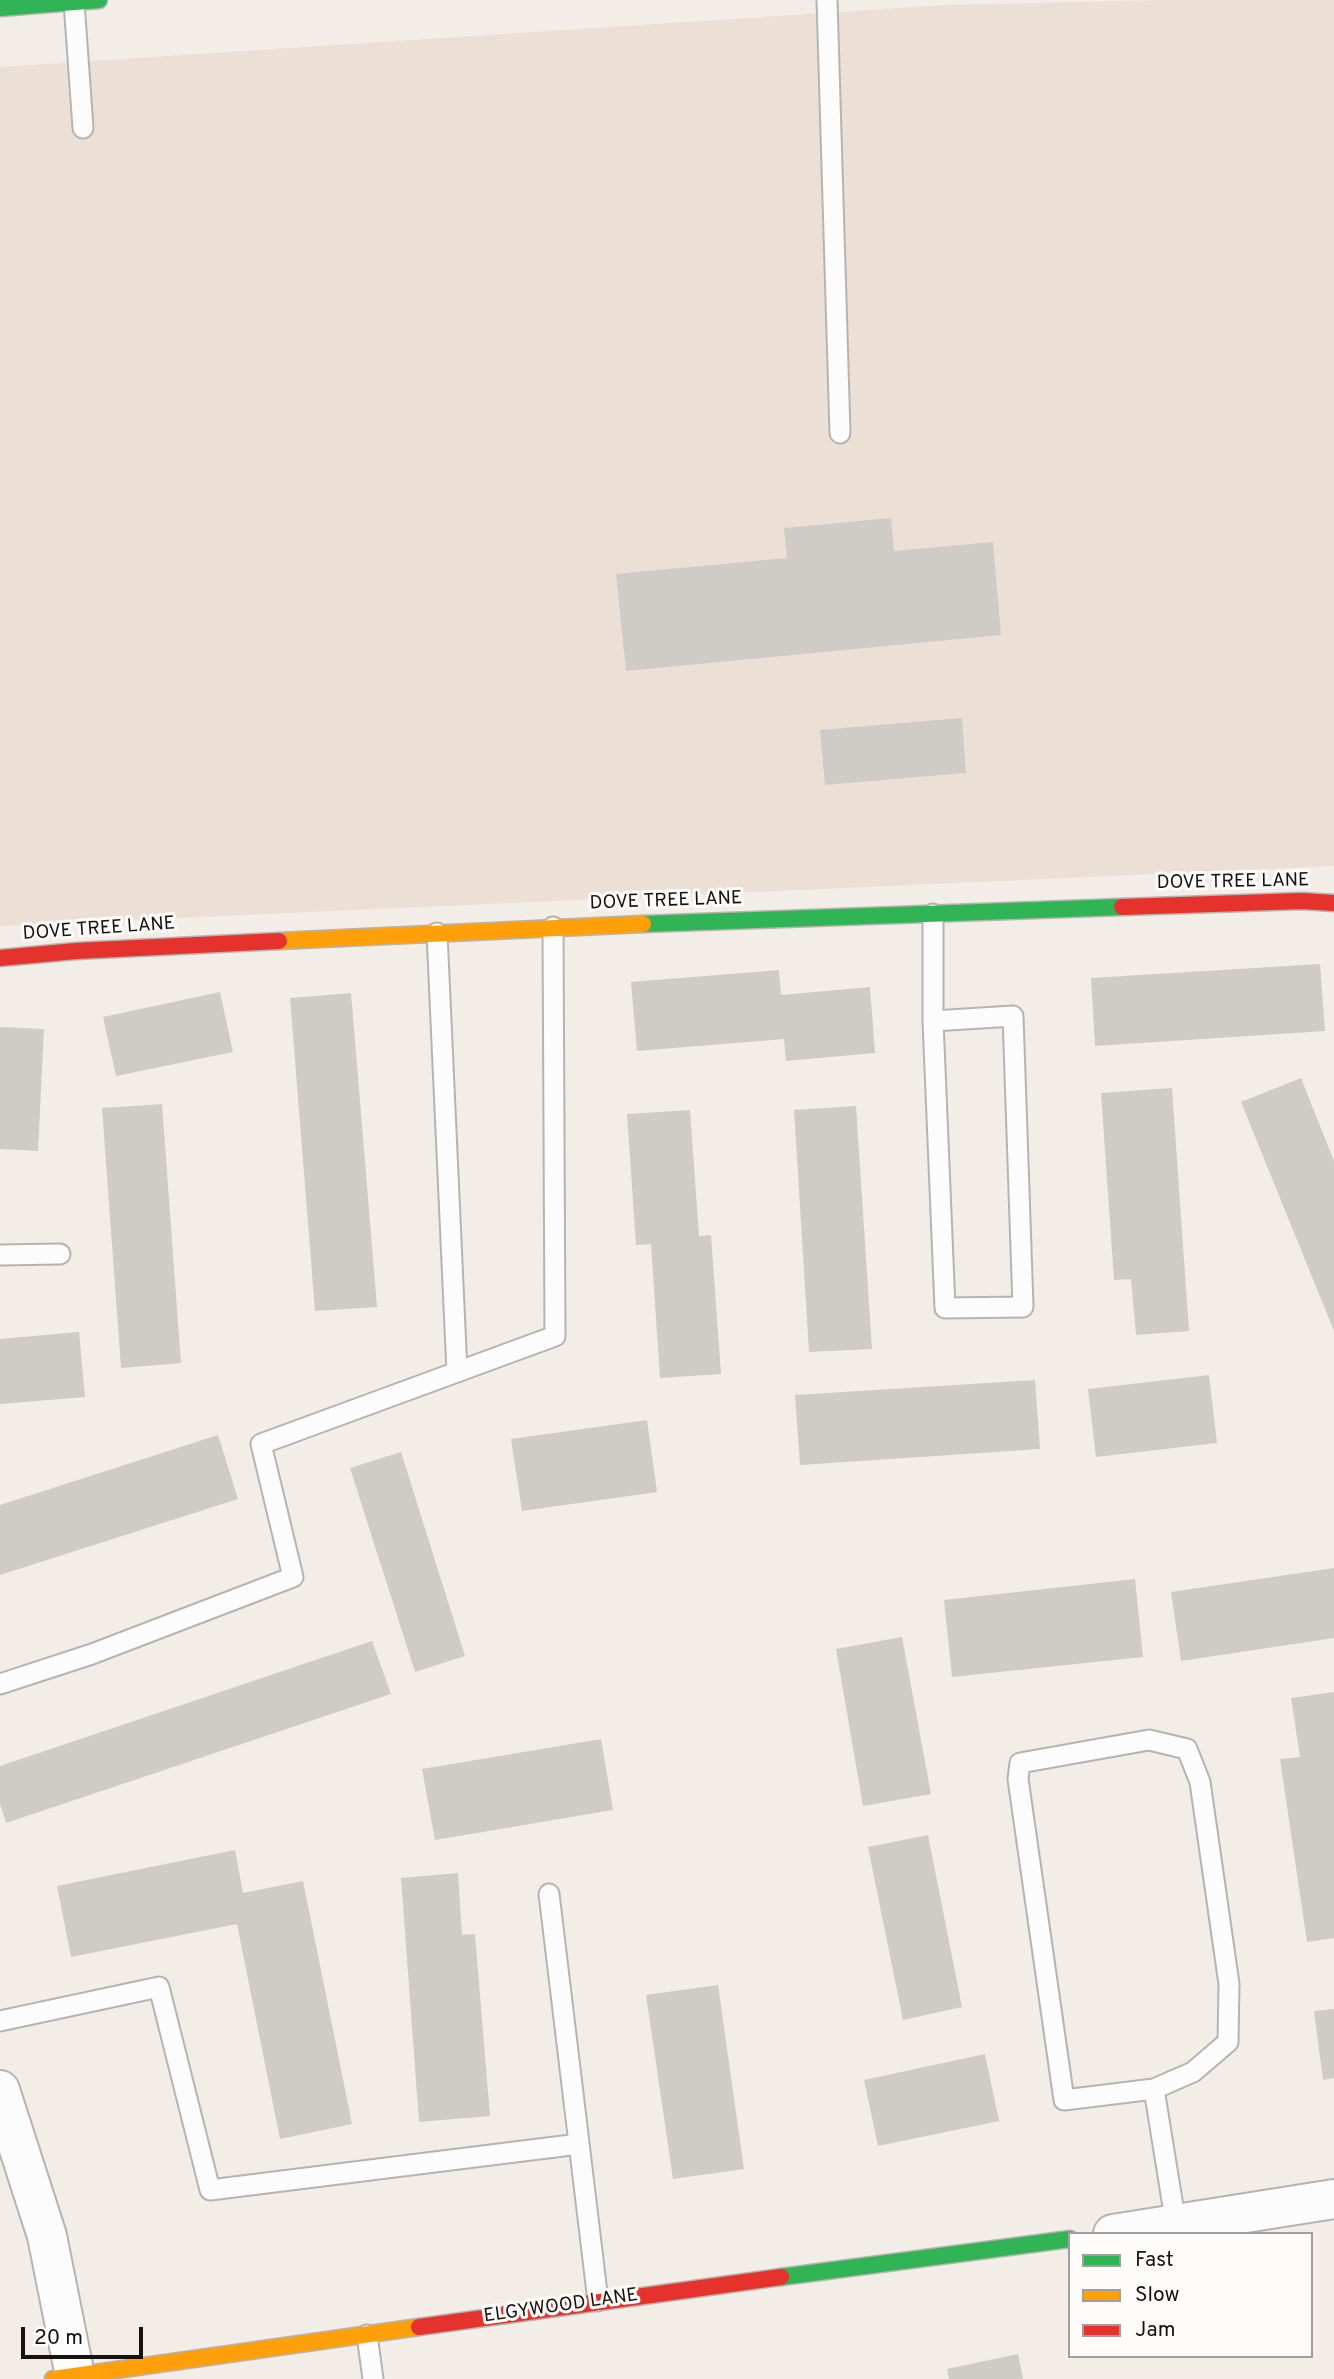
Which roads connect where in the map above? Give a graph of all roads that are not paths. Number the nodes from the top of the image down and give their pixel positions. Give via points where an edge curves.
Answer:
1 (99, 0) edge
2 (827, 0) edge
3 (74, 2) edge
4 (0, 8) edge
5 (83, 128) dead end
6 (840, 433) dead end
7 (1334, 903) edge
8 (933, 914) junction
9 (553, 927) junction
10 (437, 933) junction
11 (0, 958) edge
12 (933, 1021) junction
13 (60, 1254) dead end
14 (0, 1255) edge
15 (457, 1372) junction
16 (0, 1684) edge
17 (549, 1894) dead end
18 (0, 2021) edge
19 (1154, 2089) junction
20 (0, 2091) edge
21 (579, 2144) junction
22 (1334, 2199) edge
23 (1176, 2225) junction
24 (1127, 2232) edge
25 (1068, 2239) edge
26 (598, 2301) junction
27 (366, 2334) junction
28 (64, 2378) edge
29 (373, 2379) edge

1 - 3 street
2 - 6 lane
3 - 4 street
3 - 5 lane
7 - 8 street, DOVE TREE LANE
8 - 9 street, DOVE TREE LANE
8 - 12 lane
9 - 10 street, DOVE TREE LANE
9 - 15 lane via 555,1336
10 - 11 street, DOVE TREE LANE
10 - 15 lane
12 - 12 lane via 945,1308 1023,1307 1013,1016
13 - 14 lane
15 - 16 lane via 261,1444 293,1577
17 - 21 lane
18 - 21 lane via 159,1987 210,2190
19 - 19 lane via 1064,2100 1018,1779 1020,1763 1149,1740 1187,1749 1200,1783 1228,1984 1228,2042 1193,2072
19 - 23 lane
20 - 28 street via 47,2236
21 - 26 lane
22 - 23 street
23 - 24 street
25 - 26 street, ELGYWOOD LANE
26 - 27 street, ELGYWOOD LANE
27 - 28 street, ELGYWOOD LANE
27 - 29 lane

